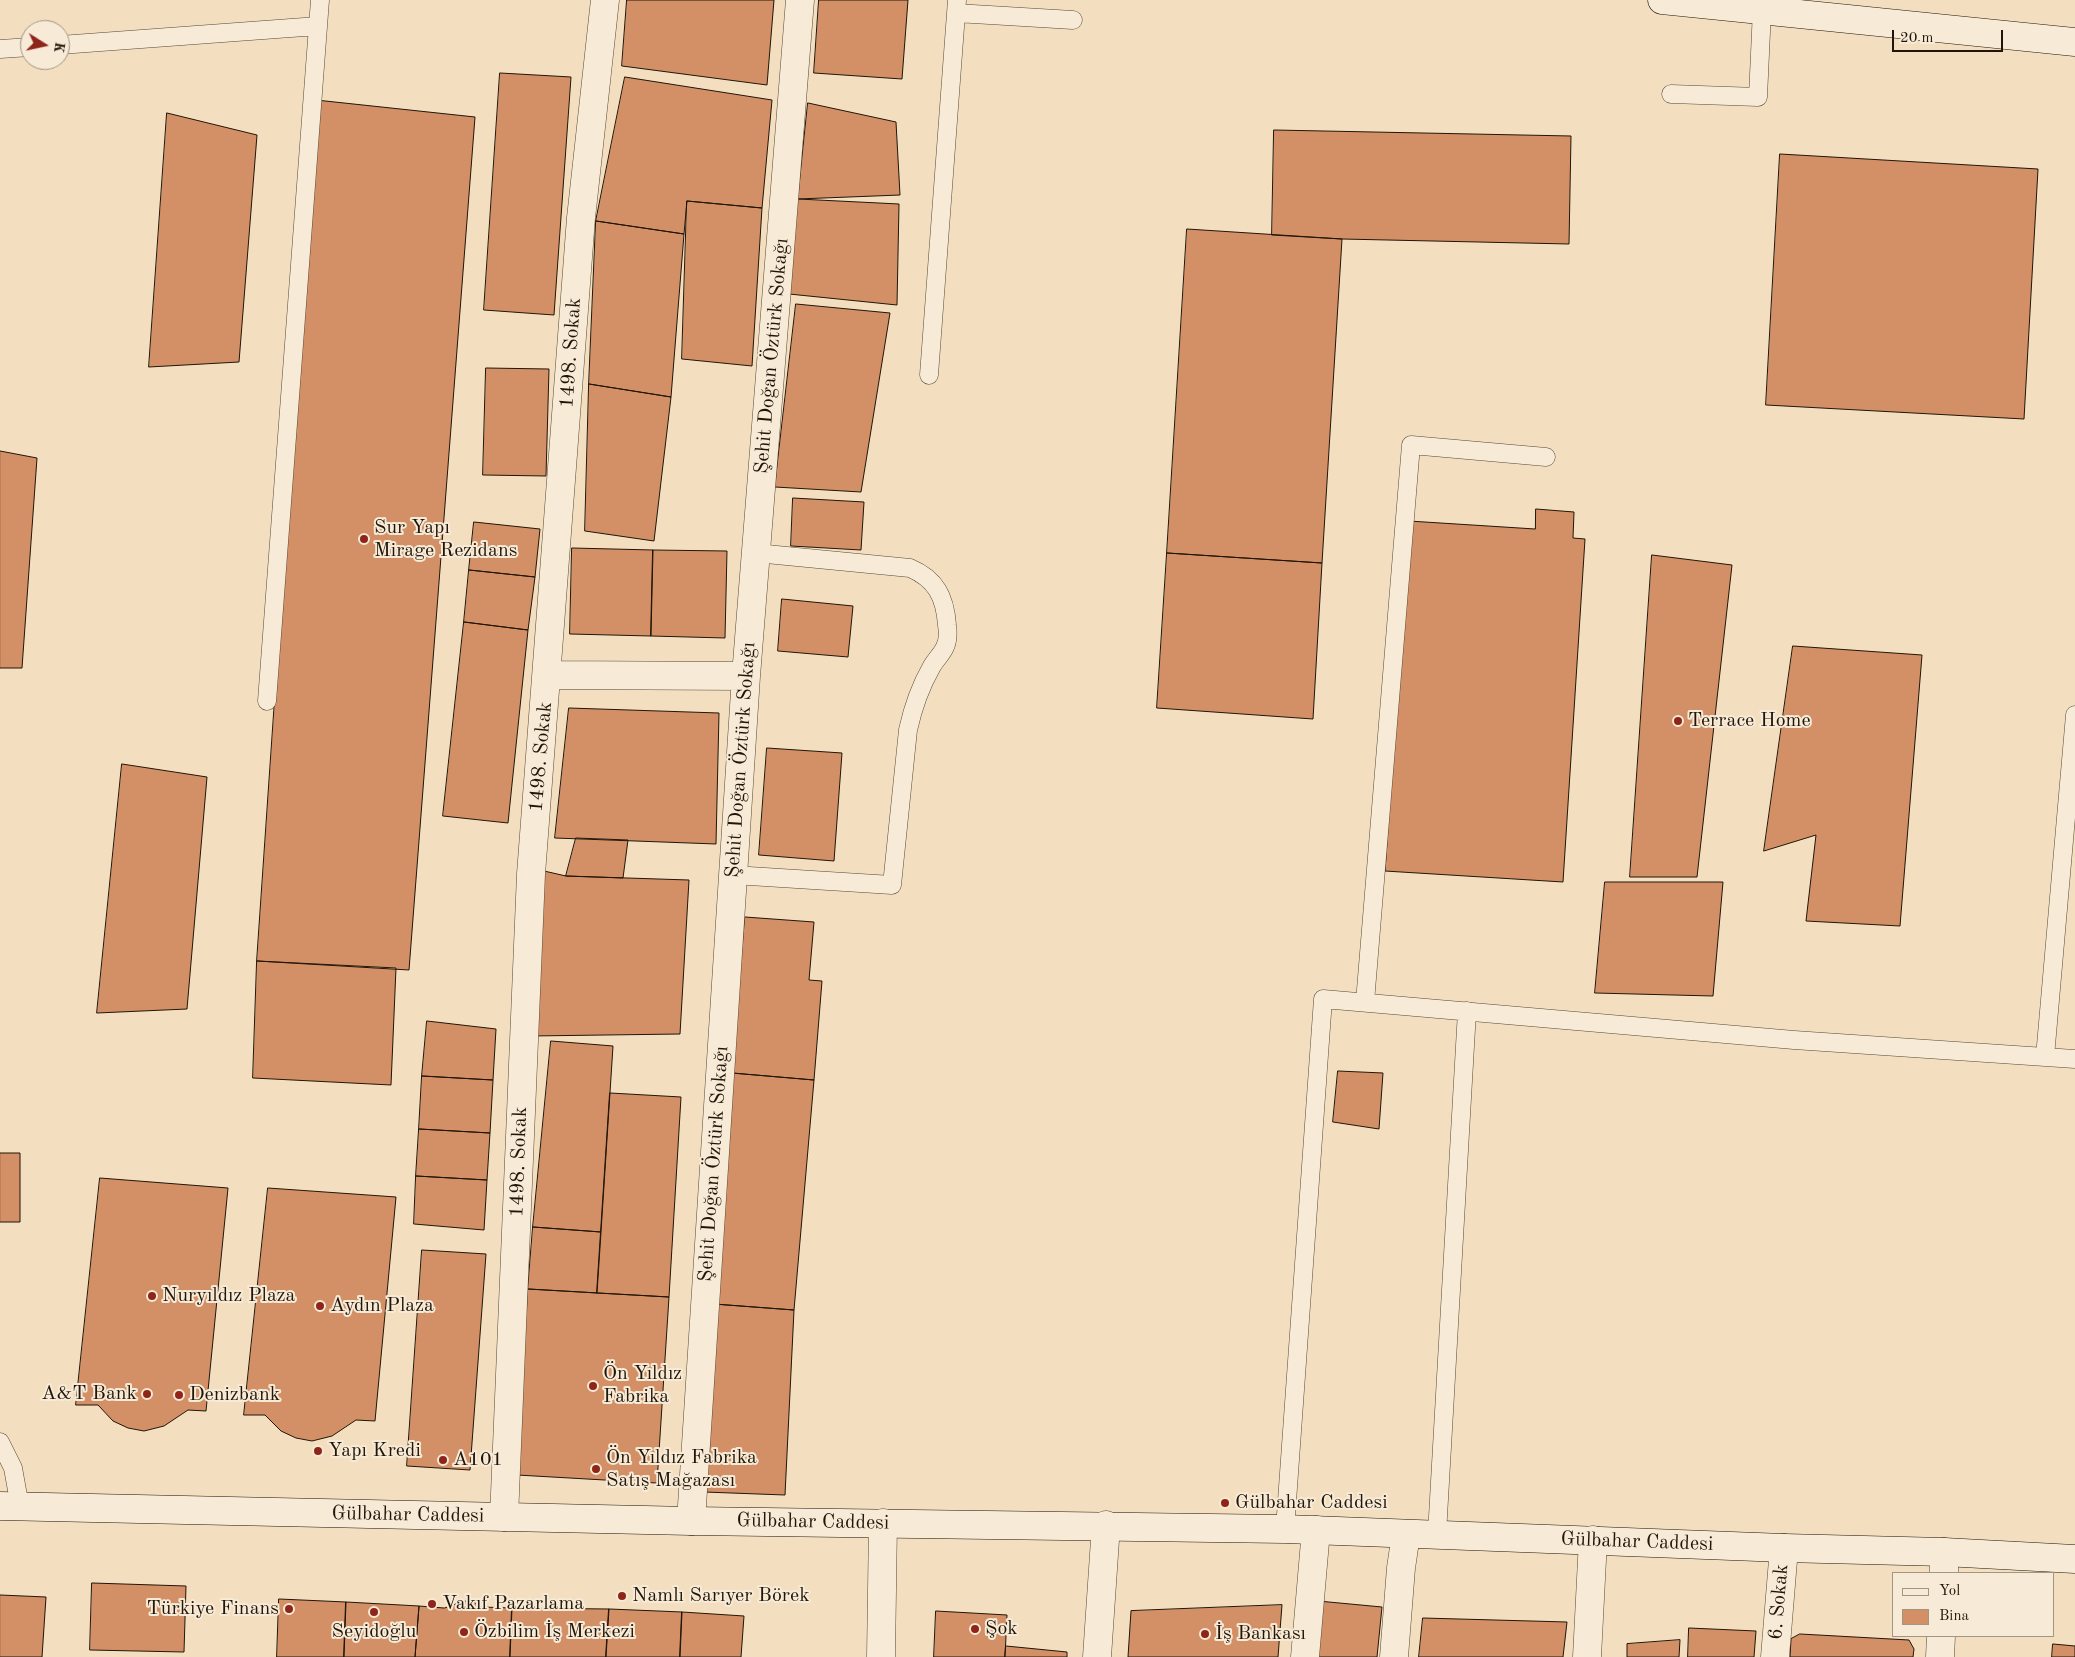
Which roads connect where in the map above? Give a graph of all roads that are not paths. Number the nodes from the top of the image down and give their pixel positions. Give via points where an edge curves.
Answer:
1 (320, 0) edge
2 (605, 0) edge
3 (800, 0) edge
4 (1662, 0) edge
5 (956, 6) edge
6 (1762, 10) junction
7 (1074, 20) dead end
8 (318, 26) junction
9 (2075, 42) edge
10 (70, 44) edge
11 (20, 48) edge
12 (0, 49) edge
13 (1671, 94) dead end
14 (929, 375) dead end
15 (1546, 457) dead end
16 (756, 553) junction
17 (548, 675) junction
18 (746, 676) junction
19 (267, 700) dead end
20 (2075, 715) edge
21 (733, 875) junction
22 (1365, 1002) junction
23 (1468, 1011) junction
24 (2045, 1057) junction
25 (2075, 1059) edge
26 (0, 1442) edge
27 (10, 1506) edge
28 (504, 1516) junction
29 (691, 1521) junction
30 (883, 1523) junction
31 (1106, 1526) junction
32 (1285, 1529) junction
33 (1316, 1530) junction
34 (1406, 1534) junction
35 (1437, 1534) junction
36 (1593, 1540) junction
37 (1784, 1548) junction
38 (2075, 1559) edge
39 (1944, 1562) edge
40 (1942, 1637) edge
41 (881, 1657) edge
42 (1097, 1657) edge
43 (1305, 1657) edge
44 (1394, 1657) edge
45 (1586, 1657) edge
46 (1775, 1657) edge
47 (1940, 1657) edge

1 - 8 lane
2 - 17 street, 1498. Sokak via 581,218
3 - 16 street, Şehit Doğan Öztürk Sokağı
4 - 6 street
5 - 7 lane
5 - 14 lane
6 - 9 street
6 - 13 lane via 1758,97
8 - 10 lane
8 - 19 lane
11 - 12 lane
15 - 22 lane via 1411,445
16 - 18 street, Şehit Doğan Öztürk Sokağı
16 - 21 lane via 910,568 931,580 938,589 948,629 946,646 922,684 913,706 892,885
17 - 18 street
17 - 28 street, 1498. Sokak via 531,874
18 - 21 street, Şehit Doğan Öztürk Sokağı
20 - 24 lane
21 - 29 street, Şehit Doğan Öztürk Sokağı
22 - 23 lane
22 - 32 lane via 1323,999
23 - 24 lane via 1794,1040
23 - 35 lane
24 - 25 lane
26 - 27 lane via 13,1468
27 - 28 street, Gülbahar Caddesi
28 - 29 street, Gülbahar Caddesi
29 - 30 street, Gülbahar Caddesi
30 - 31 street, Gülbahar Caddesi
30 - 41 street
31 - 32 street, Gülbahar Caddesi
31 - 42 street
32 - 33 street, Gülbahar Caddesi
33 - 34 street, Gülbahar Caddesi
33 - 43 street
34 - 35 street, Gülbahar Caddesi
34 - 44 street
35 - 36 street, Gülbahar Caddesi
36 - 37 street, Gülbahar Caddesi
36 - 45 street
37 - 39 street, Gülbahar Caddesi
37 - 46 street, 6. Sokak
38 - 39 street, Gülbahar Caddesi
40 - 47 street

